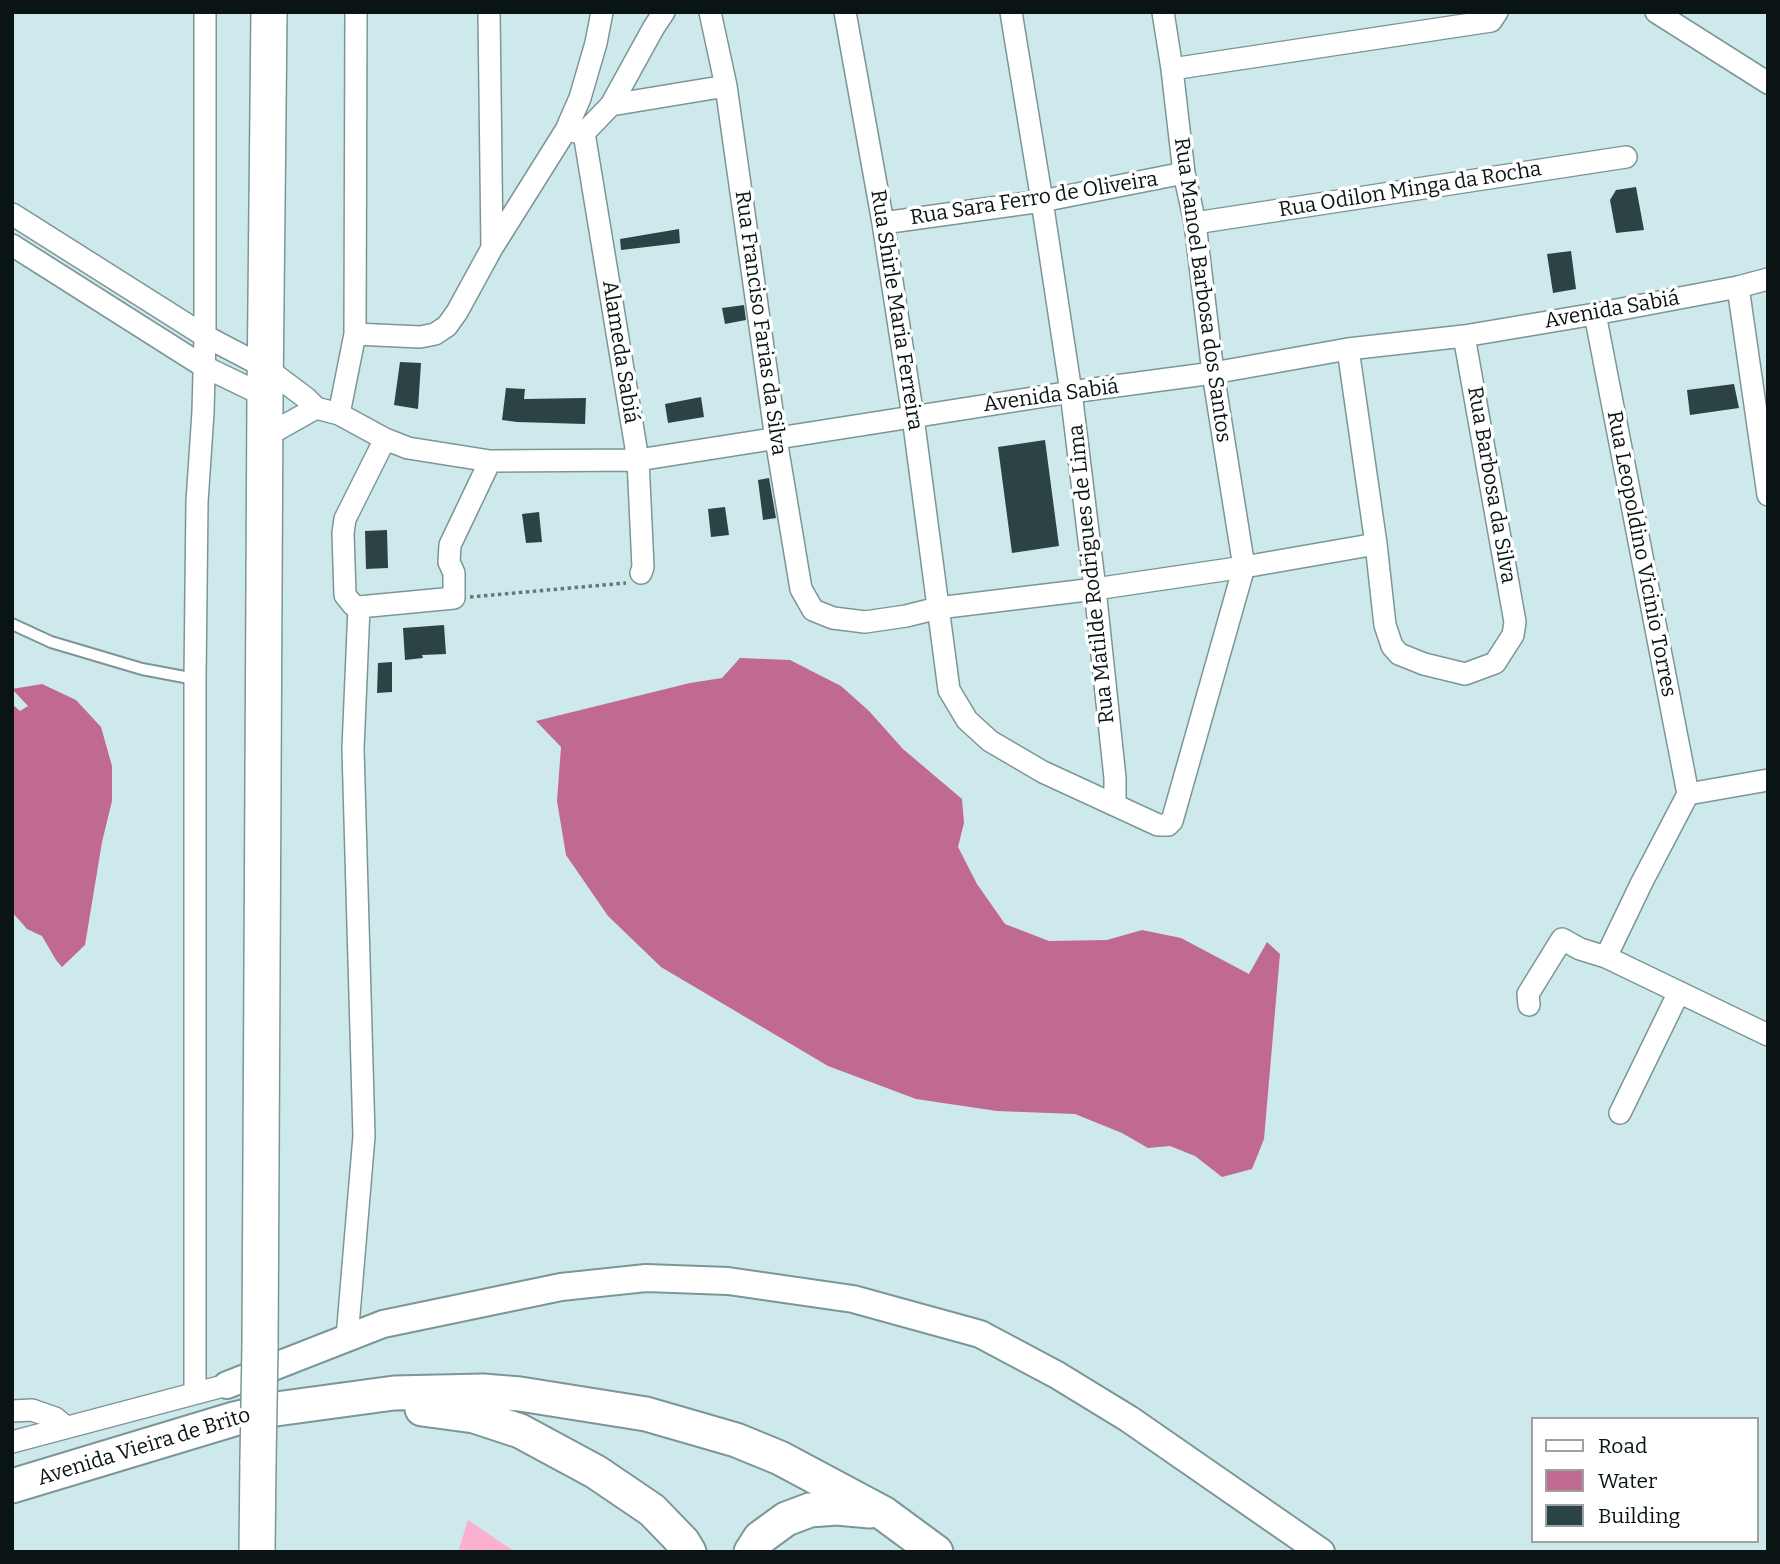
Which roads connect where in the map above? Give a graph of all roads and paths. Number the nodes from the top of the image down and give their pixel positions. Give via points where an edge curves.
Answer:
1 (205, 12) edge
2 (269, 12) edge
3 (356, 12) edge
4 (489, 12) edge
5 (602, 12) edge
6 (664, 12) edge
7 (710, 12) edge
8 (845, 12) edge
9 (1011, 12) edge
10 (1163, 12) edge
11 (1656, 12) edge
12 (1494, 17) edge
13 (1172, 69) junction
14 (1768, 83) edge
15 (726, 86) junction
16 (611, 104) junction
17 (575, 132) junction
18 (1626, 157) dead end
19 (1184, 173) junction
20 (1042, 201) junction
21 (12, 214) edge
22 (883, 223) junction
23 (1195, 223) junction
24 (12, 245) edge
25 (492, 248) junction
26 (1768, 279) edge
27 (1738, 287) junction
28 (1594, 314) junction
29 (355, 334) junction
30 (205, 336) junction
31 (1464, 336) junction
32 (1348, 349) junction
33 (204, 366) junction
34 (1213, 373) junction
35 (266, 382) junction
36 (1072, 392) junction
37 (316, 408) junction
38 (339, 414) junction
39 (913, 417) junction
40 (266, 436) junction
41 (385, 439) junction
42 (776, 439) junction
43 (638, 460) junction
44 (490, 461) junction
45 (1766, 466) edge
46 (1768, 495) edge
47 (1376, 544) junction
48 (1244, 567) junction
49 (642, 573) joint
50 (1095, 589) junction
51 (454, 598) junction
52 (359, 607) junction
53 (938, 608) junction
54 (12, 624) edge
55 (195, 679) junction
56 (1768, 780) edge
57 (1688, 794) junction
58 (1115, 804) junction
59 (1606, 957) junction
60 (1679, 992) junction
61 (1529, 1005) dead end
62 (1768, 1035) edge
63 (1620, 1113) dead end
64 (347, 1338) junction
65 (227, 1385) joint
66 (195, 1392) junction
67 (276, 1409) junction
68 (12, 1411) edge
69 (66, 1427) junction
70 (12, 1442) edge
71 (12, 1486) edge
72 (883, 1513) junction
73 (927, 1544) edge
74 (257, 1552) edge
75 (689, 1552) edge
76 (751, 1552) edge
77 (1321, 1552) edge

1 - 30 street
2 - 35 highway
3 - 29 street
4 - 25 street
5 - 17 street
6 - 16 street
7 - 15 street, Rua Franciso Farias da Silva
8 - 22 street, Rua Shirle Maria Ferreira
9 - 20 street, Rua Matilde Rodrigues de Lima
10 - 13 street, Rua Manoel Barbosa dos Santos
11 - 14 street
12 - 13 street
13 - 19 street, Rua Manoel Barbosa dos Santos
15 - 16 street
15 - 42 street, Rua Franciso Farias da Silva
16 - 17 street
17 - 25 street
17 - 43 street, Alameda Sabiá
18 - 23 street, Rua Odilon Minga da Rocha
19 - 20 street, Rua Sara Ferro de Oliveira
19 - 23 street, Rua Manoel Barbosa dos Santos
20 - 22 street, Rua Sara Ferro de Oliveira
20 - 36 street, Rua Matilde Rodrigues de Lima
21 - 30 street
22 - 39 street, Rua Shirle Maria Ferreira
23 - 34 street, Rua Manoel Barbosa dos Santos
24 - 33 street
25 - 29 street via 457,312 435,334 420,338
26 - 27 street, Avenida Sabiá
27 - 28 street, Avenida Sabiá
27 - 45 street
28 - 31 street, Avenida Sabiá
28 - 57 street, Rua Leopoldino Vicinio Torres
29 - 38 street
30 - 33 street
30 - 35 street
31 - 32 street, Avenida Sabiá
31 - 47 street, Rua Barbosa da Silva via 1515,622 1513,635 1495,663 1465,674 1399,654 1385,625
32 - 34 street, Avenida Sabiá
32 - 47 street
33 - 35 street
33 - 55 street
34 - 36 street, Avenida Sabiá
34 - 48 street, Rua Manoel Barbosa dos Santos
35 - 37 street via 306,398
35 - 40 highway
36 - 39 street, Avenida Sabiá
36 - 50 street, Rua Matilde Rodrigues de Lima
37 - 38 street, Avenida Sabiá
37 - 40 street
38 - 41 street, Avenida Sabiá
39 - 42 street, Avenida Sabiá
39 - 53 street, Rua Shirle Maria Ferreira
40 - 74 highway, bridge
41 - 44 street, Avenida Sabiá via 408,448
41 - 52 street via 342,533 345,595
42 - 43 street, Avenida Sabiá
42 - 53 street, Rua Franciso Farias da Silva via 801,589 813,610 865,622
43 - 44 street, Avenida Sabiá
43 - 49 street, Alameda Sabiá
44 - 51 street via 450,545
45 - 46 street
47 - 48 street
48 - 50 street
48 - 58 street, Rua Shirle Maria Ferreira via 1172,821 1158,825
49 - 51 path via 624,584
50 - 53 street
50 - 58 street, Rua Matilde Rodrigues de Lima
51 - 52 street
52 - 64 street via 353,750 364,1136
53 - 58 street, Rua Shirle Maria Ferreira via 949,690 967,720 990,741 1043,772
54 - 55 lane via 51,642
55 - 66 street
56 - 57 street
57 - 59 street
59 - 60 street
59 - 61 street via 1562,939 1528,994
60 - 62 street
60 - 63 street
64 - 65 street
64 - 77 street via 383,1324 561,1287 646,1278 728,1280 853,1298 980,1335 1056,1375 1129,1419
65 - 66 street
66 - 69 street
67 - 71 main road, Avenida Vieira de Brito
67 - 72 main road via 394,1393 483,1391 646,1414 780,1458
67 - 75 main road via 430,1409 474,1416 520,1431 596,1472 652,1510
68 - 69 street via 32,1410
69 - 70 street
72 - 73 main road
72 - 76 main road via 810,1510 786,1518 760,1538

